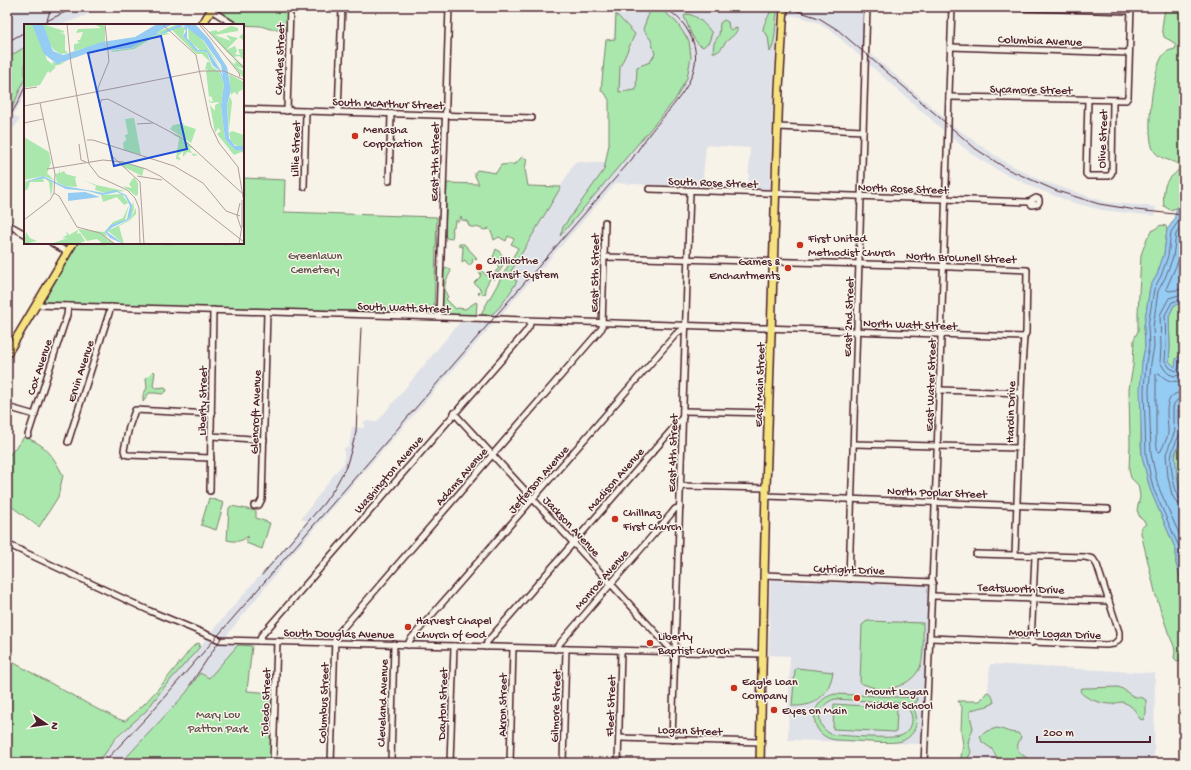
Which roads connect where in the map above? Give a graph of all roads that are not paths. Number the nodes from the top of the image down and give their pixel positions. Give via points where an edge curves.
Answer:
1 (290, 7) edge
2 (342, 7) edge
3 (449, 7) edge
4 (601, 7) edge
5 (784, 7) edge
6 (867, 7) edge
7 (952, 7) edge
8 (995, 7) edge
9 (617, 8) dead end
10 (212, 9) edge
11 (1131, 9) edge
12 (203, 24) edge
13 (233, 24) edge
14 (951, 47) junction
15 (1129, 53) junction
16 (949, 97) junction
17 (1088, 100) junction
18 (1113, 101) junction
19 (244, 109) edge
20 (287, 111) junction
21 (306, 111) junction
22 (338, 112) junction
23 (391, 114) junction
24 (445, 115) junction
25 (532, 118) dead end
26 (778, 127) junction
27 (863, 131) junction
28 (389, 181) dead end
29 (304, 187) dead end
30 (649, 189) dead end
31 (690, 191) junction
32 (776, 194) junction
33 (862, 197) junction
34 (945, 200) junction
35 (1029, 202) dead end
36 (605, 222) dead end
37 (7, 224) edge
38 (24, 233) edge
39 (54, 244) edge
40 (72, 244) edge
41 (68, 252) junction
42 (605, 257) junction
43 (688, 260) junction
44 (774, 262) junction
45 (860, 264) junction
46 (943, 267) junction
47 (1027, 270) joint
48 (36, 306) junction
49 (68, 306) junction
50 (111, 307) junction
51 (213, 310) junction
52 (267, 312) junction
53 (439, 317) junction
54 (531, 321) junction
55 (603, 323) junction
56 (686, 326) junction
57 (772, 329) junction
58 (858, 332) junction
59 (941, 335) junction
60 (1024, 337) junction
61 (7, 354) edge
62 (940, 390) junction
63 (1021, 393) junction
64 (7, 407) edge
65 (454, 413) junction
66 (769, 413) junction
67 (212, 414) junction
68 (683, 414) junction
69 (34, 415) junction
70 (28, 435) dead end
71 (212, 436) junction
72 (264, 440) junction
73 (68, 442) dead end
74 (854, 444) junction
75 (938, 446) junction
76 (1019, 448) junction
77 (492, 455) junction
78 (211, 458) junction
79 (681, 486) junction
80 (766, 488) junction
81 (210, 491) dead end
82 (766, 496) junction
83 (852, 499) junction
84 (534, 500) junction
85 (936, 502) junction
86 (1018, 504) junction
87 (254, 506) dead end
88 (680, 507) junction
89 (1108, 508) dead end
90 (573, 543) junction
91 (7, 544) edge
92 (976, 554) dead end
93 (1015, 555) junction
94 (1034, 556) junction
95 (764, 575) junction
96 (849, 579) junction
97 (933, 582) junction
98 (610, 584) junction
99 (933, 596) junction
100 (1033, 599) junction
101 (1109, 601) junction
102 (930, 638) junction
103 (260, 641) junction
104 (277, 641) junction
105 (1031, 642) junction
106 (334, 643) junction
107 (394, 644) junction
108 (408, 645) junction
109 (454, 646) junction
110 (486, 647) junction
111 (513, 648) junction
112 (555, 648) junction
113 (566, 649) junction
114 (621, 651) junction
115 (676, 652) junction
116 (763, 654) junction
117 (619, 738) junction
118 (672, 740) junction
119 (760, 742) junction
120 (272, 763) edge
121 (331, 763) edge
122 (391, 763) edge
123 (450, 763) edge
124 (510, 763) edge
125 (563, 763) edge
126 (618, 763) edge
127 (760, 763) edge
128 (924, 763) edge

1 - 20 street, Charles Street
2 - 22 street
3 - 24 street, East 7th Street
4 - 9 street
5 - 26 main road, East Main Street
6 - 27 street, East 2nd Street
7 - 14 street, East Water Street
8 - 11 street
10 - 12 main road
10 - 13 street
11 - 15 street
14 - 15 street, Columbia Avenue
14 - 16 street, East Water Street
15 - 18 street via 1127,99
16 - 17 street, Sycamore Street
16 - 34 street, East Water Street
17 - 18 street, Sycamore Street
17 - 18 street, Olive Street via 1088,176 1109,176 1112,172
19 - 20 street, South McArthur Street
20 - 21 street, South McArthur Street
21 - 22 street, South McArthur Street
21 - 29 street, Lillie Street
22 - 23 street, South McArthur Street
23 - 24 street, South McArthur Street
23 - 28 street
24 - 25 street, South McArthur Street
24 - 53 street, East 7th Street
26 - 27 street
26 - 32 main road, East Main Street
27 - 33 street, East 2nd Street
30 - 31 street, South Rose Street
31 - 32 street, South Rose Street
31 - 43 street, East 4th Street
32 - 33 street, North Rose Street
32 - 44 main road, East Main Street
33 - 34 street, North Rose Street
33 - 45 street, East 2nd Street
34 - 35 street, North Rose Street
34 - 46 street, East Water Street
36 - 42 street, East 5th Street
37 - 38 street
39 - 41 street
40 - 41 main road
41 - 48 main road
42 - 43 street, North Brownell Street
42 - 55 street, East 5th Street
43 - 44 street, North Brownell Street
43 - 56 street, East 4th Street
44 - 45 street, North Brownell Street
44 - 57 main road, East Main Street
45 - 46 street, North Brownell Street
45 - 58 street, East 2nd Street
46 - 47 street, North Brownell Street
46 - 59 street, East Water Street
47 - 60 street, Hardin Drive
48 - 49 street, South Watt Street
48 - 61 main road
49 - 50 street, South Watt Street
49 - 69 street, Cox Avenue
50 - 51 street, South Watt Street
50 - 73 street, Ervin Avenue
51 - 52 street, South Watt Street
51 - 67 street, Liberty Street
52 - 53 street, South Watt Street
52 - 72 street, Glencroft Avenue
53 - 54 street, South Watt Street
54 - 55 street, South Watt Street
54 - 65 street, Washington Avenue via 524,334
55 - 56 street, South Watt Street
55 - 77 street, Adams Avenue via 602,328
56 - 57 street, South Watt Street
56 - 68 street, East 4th Street
56 - 84 street, Jefferson Avenue via 676,334
57 - 58 street, North Watt Street
57 - 66 main road, East Main Street
58 - 59 street, North Watt Street
58 - 74 street, East 2nd Street
59 - 60 street, North Watt Street
59 - 62 street, East Water Street
60 - 63 street, Hardin Drive
62 - 63 street
62 - 75 street, East Water Street
63 - 76 street, Hardin Drive
64 - 69 street
65 - 77 street, Jackson Avenue
65 - 103 street, Washington Avenue via 261,636
66 - 68 street
66 - 80 main road, East Main Street
67 - 71 street, Liberty Street
67 - 78 street via 134,411 124,452 128,455
68 - 79 street, East 4th Street
68 - 90 street, Madison Avenue
69 - 70 street, Cox Avenue
71 - 72 street
71 - 78 street, Liberty Street
72 - 87 street, Glencroft Avenue via 262,499 260,505
74 - 75 street
74 - 83 street, East 2nd Street
75 - 76 street
75 - 85 street, East Water Street
76 - 86 street, Hardin Drive
77 - 84 street, Jackson Avenue
77 - 106 street, Adams Avenue via 340,632
78 - 81 street, Liberty Street
79 - 80 street
79 - 88 street, East 4th Street
80 - 82 main road, East Main Street
82 - 83 street, North Poplar Street
82 - 95 main road, East Main Street
83 - 85 street, North Poplar Street
83 - 96 street, East 2nd Street
84 - 90 street, Jackson Avenue
84 - 108 street, Jefferson Avenue
85 - 86 street, North Poplar Street
85 - 97 street, East Water Street
86 - 89 street, North Poplar Street
86 - 93 street, Hardin Drive
88 - 98 street, Monroe Avenue via 675,509
88 - 115 street, East 4th Street
90 - 98 street, Jackson Avenue
90 - 110 street, Madison Avenue
91 - 103 street, South Douglas Avenue via 208,636 220,640
92 - 93 street, Mount Logan Drive
93 - 94 street, Mount Logan Drive
94 - 100 street
94 - 101 street, Mount Logan Drive via 1092,559 1097,565
95 - 96 street, Cutright Drive
95 - 116 main road, East Main Street
96 - 97 street, Cutright Drive
97 - 99 street, East Water Street
98 - 112 street, Monroe Avenue
98 - 115 street, Jackson Avenue
99 - 100 street, Teatsworth Drive
99 - 102 street, East Water Street
100 - 101 street, Teatsworth Drive
100 - 105 street
101 - 105 street, Mount Logan Drive via 1119,632 1119,639 1114,644
102 - 105 street, Mount Logan Drive
102 - 128 street, East Water Street
103 - 104 street, South Douglas Avenue
104 - 106 street, South Douglas Avenue
104 - 120 street, Toledo Street
106 - 107 street, South Douglas Avenue
106 - 121 street, Columbus Street
107 - 108 street, South Douglas Avenue
107 - 122 street, Cleveland Avenue
108 - 109 street, South Douglas Avenue
109 - 110 street, South Douglas Avenue
109 - 123 street, Dayton Street
110 - 111 street, South Douglas Avenue
111 - 112 street, South Douglas Avenue
111 - 124 street, Akron Street
112 - 113 street, South Douglas Avenue
113 - 114 street, South Douglas Avenue
113 - 125 street, Gilmore Street
114 - 115 street, South Douglas Avenue
114 - 117 street, Fleet Street
115 - 116 street, South Douglas Avenue
115 - 118 street, East 4th Street
116 - 119 main road, East Main Street
117 - 118 street, Logan Street
117 - 126 street, Fleet Street
118 - 119 street, Logan Street
119 - 127 main road, East Main Street

